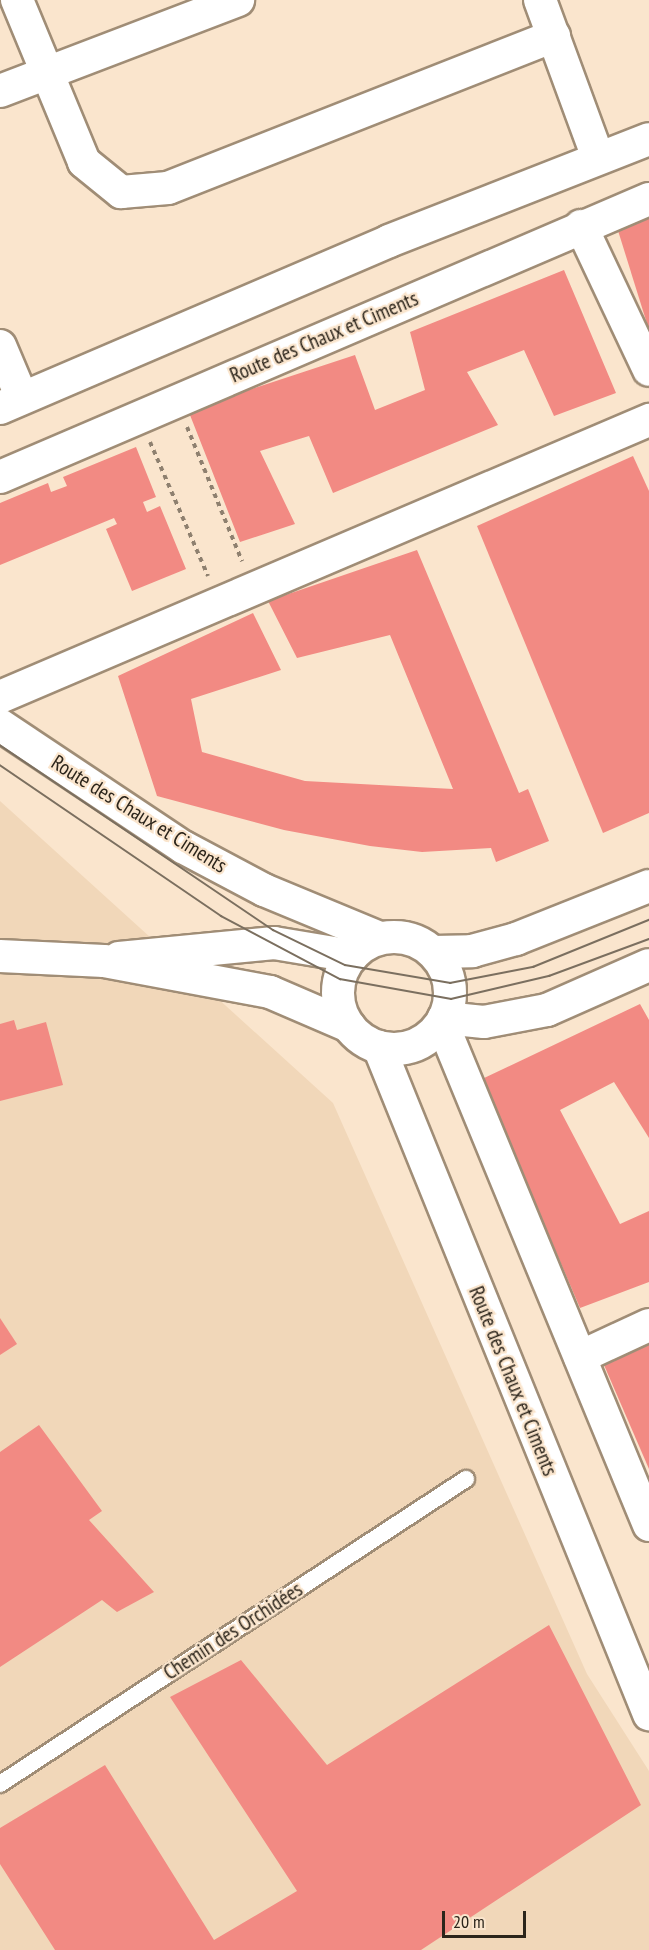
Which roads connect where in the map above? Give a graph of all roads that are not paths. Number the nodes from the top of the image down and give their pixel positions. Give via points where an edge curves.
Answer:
1 (17, 0) edge
2 (238, 0) edge
3 (540, 0) edge
4 (554, 36) junction
5 (51, 74) junction
6 (0, 91) edge
7 (649, 139) edge
8 (598, 158) junction
9 (649, 199) edge
10 (581, 226) junction
11 (0, 346) edge
12 (649, 370) edge
13 (11, 403) edge
14 (649, 420) edge
15 (0, 477) edge
16 (0, 697) edge
17 (0, 725) edge
18 (649, 886) edge
19 (380, 938) junction
20 (433, 952) junction
21 (0, 956) edge
22 (352, 956) junction
23 (104, 961) junction
24 (649, 965) edge
25 (443, 1021) junction
26 (349, 1026) junction
27 (379, 1047) junction
28 (649, 1325) edge
29 (580, 1357) junction
30 (466, 1479) dead end
31 (649, 1525) edge
32 (649, 1714) edge
33 (0, 1784) edge

1 - 5 street
2 - 5 street
3 - 4 street
4 - 5 street via 168,188 121,192 84,162
4 - 8 street
5 - 6 street
7 - 8 street
8 - 13 street
9 - 10 street, Route des Chaux et Ciments
10 - 12 street
10 - 15 street, Route des Chaux et Ciments
11 - 13 street
14 - 16 street
17 - 19 street, Route des Chaux et Ciments via 183,847 264,890
18 - 20 street via 516,939 472,951
19 - 20 street via 399,937
19 - 22 street
20 - 25 street via 450,983
21 - 23 street
22 - 23 street via 274,943 215,945
22 - 26 street via 338,995
23 - 26 street via 270,992
24 - 25 street via 547,1010 484,1022
25 - 27 street via 415,1045
25 - 29 street
26 - 27 street
27 - 32 street, Route des Chaux et Ciments
28 - 29 street
29 - 31 street
30 - 33 lane, Chemin des Orchidées

